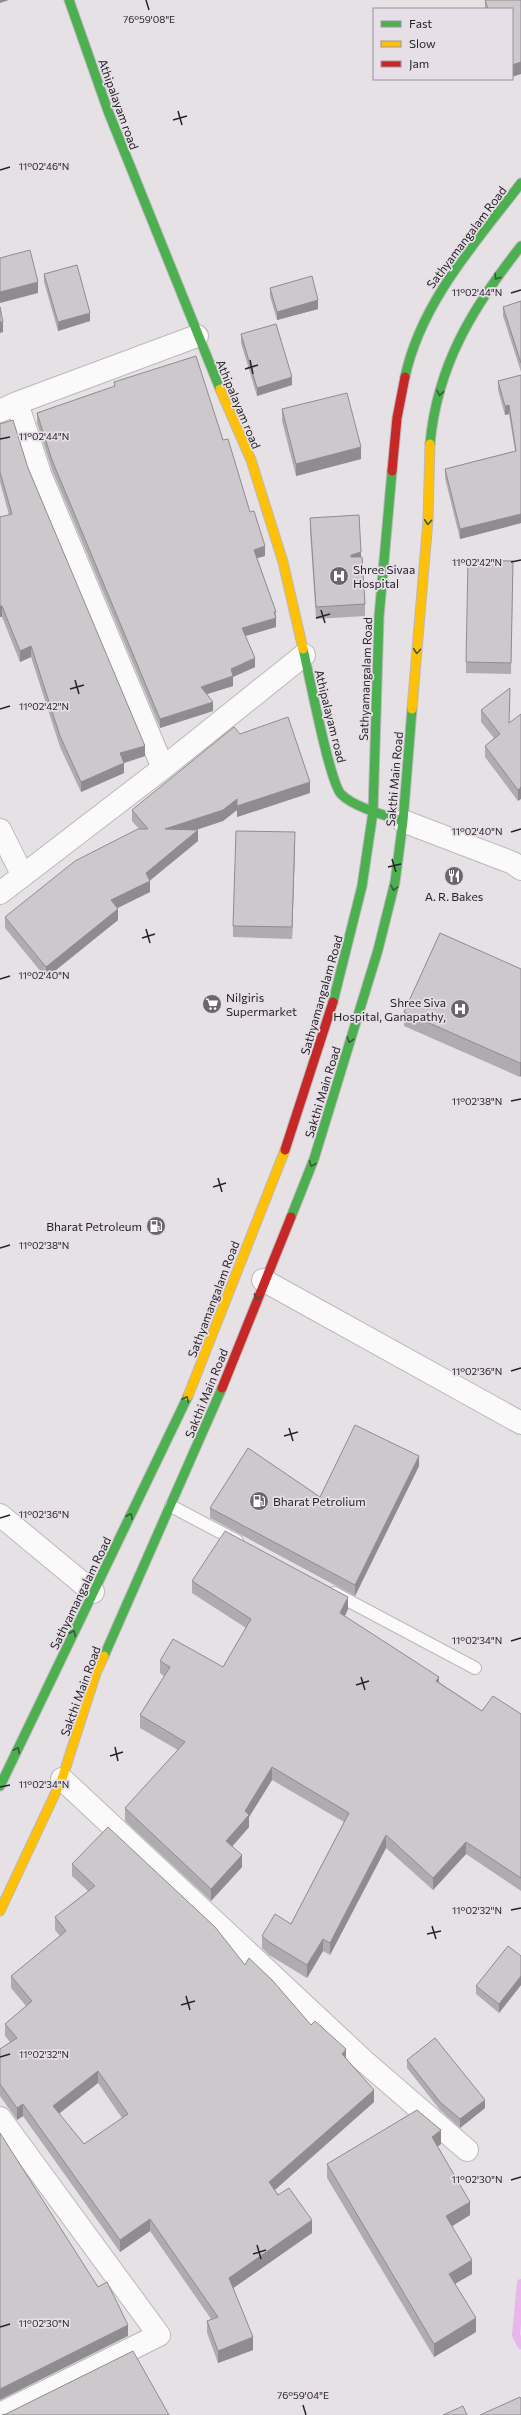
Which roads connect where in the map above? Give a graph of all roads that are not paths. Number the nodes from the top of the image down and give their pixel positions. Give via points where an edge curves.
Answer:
1 (68, 0) edge
2 (521, 183) edge
3 (521, 246) edge
4 (197, 336) junction
5 (8, 407) edge
6 (304, 655) junction
7 (163, 768) junction
8 (373, 812) junction
9 (403, 821) junction
10 (0, 830) edge
11 (518, 863) edge
12 (22, 874) junction
13 (0, 893) edge
14 (263, 1280) junction
15 (521, 1423) edge
16 (171, 1506) junction
17 (0, 1515) edge
18 (251, 1549) edge
19 (321, 1586) edge
20 (93, 1592) junction
21 (475, 1668) dead end
22 (62, 1779) junction
23 (0, 1786) edge
24 (0, 1911) edge
25 (0, 2118) edge
26 (467, 2150) dead end
27 (0, 2414) edge

1 - 4 main road, Athipalayam road via 108,111
2 - 8 main road, Sathyamangalam Road via 436,294 408,364 397,418 379,617
3 -> 9 main road, Sakthi Main Road via 500,273 460,335 441,384 430,442 428,520
4 - 5 street
4 - 6 main road, Athipalayam road via 250,460 284,562
5 - 7 street via 40,474
6 - 7 street
6 - 8 main road, Athipalayam road via 330,766 341,794
7 - 12 street
8 - 9 main road, Athipalayam road
20 -> 8 main road, Sathyamangalam Road via 188,1397 289,1140 332,1005 349,942 362,886
9 - 11 street
9 -> 14 main road, Sakthi Main Road via 395,882 373,965 314,1159
10 - 12 street
12 - 13 street
14 - 15 street
14 -> 16 main road, Sakthi Main Road via 203,1434
16 - 18 lane
16 - 22 main road, Sakthi Main Road via 96,1673
17 - 20 street
19 - 21 lane
23 -> 20 main road, Sathyamangalam Road
22 - 24 main road, Sakthi Main Road
22 - 26 street via 364,2062
25 - 27 street via 159,2335

